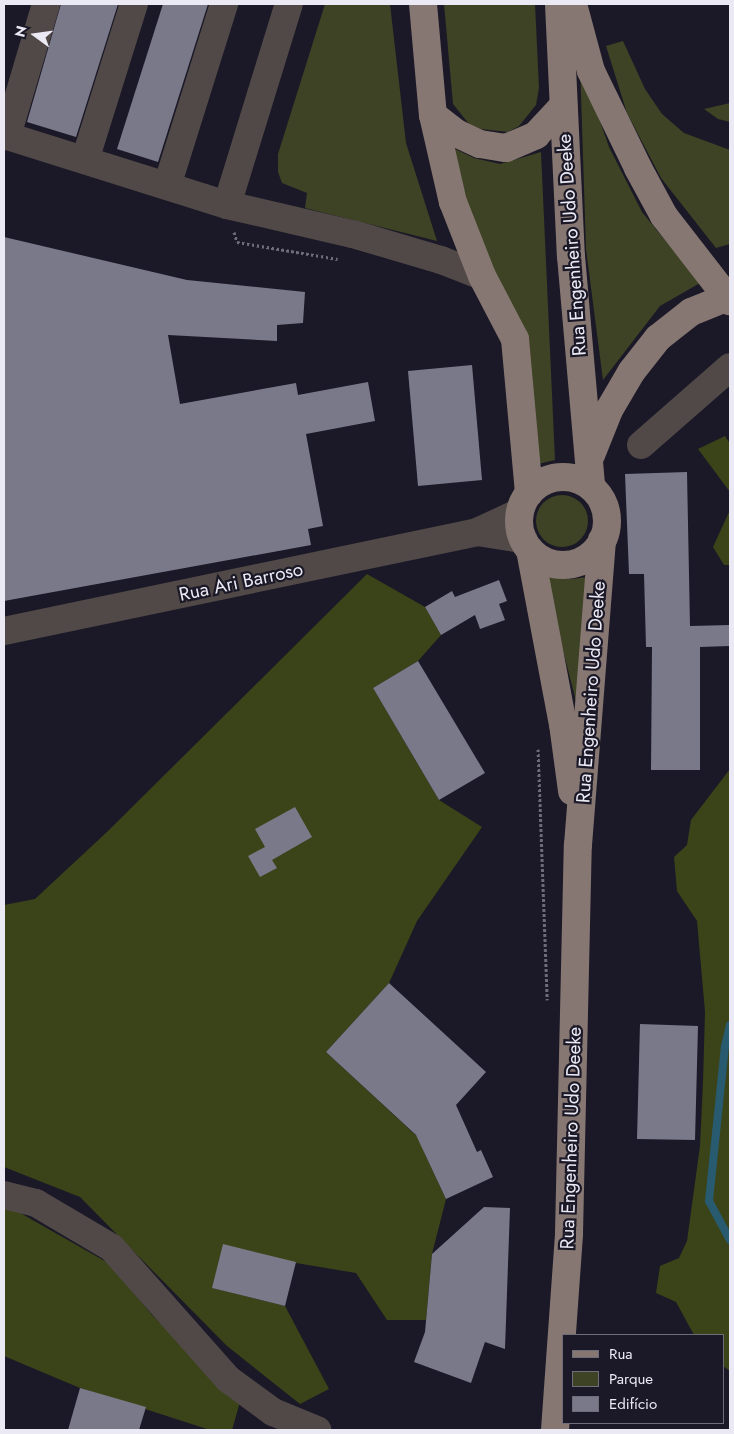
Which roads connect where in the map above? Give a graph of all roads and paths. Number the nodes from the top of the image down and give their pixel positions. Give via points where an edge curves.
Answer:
1 (46, 4) edge
2 (134, 4) edge
3 (224, 4) edge
4 (289, 4) edge
5 (423, 4) edge
6 (559, 4) edge
7 (573, 4) edge
8 (563, 106) junction
9 (433, 115) junction
10 (85, 160) junction
11 (167, 186) junction
12 (227, 205) junction
13 (348, 261) dead end
14 (482, 276) junction
15 (729, 298) edge
16 (730, 367) edge
17 (641, 445) dead end
18 (589, 458) junction
19 (591, 485) junction
20 (525, 503) junction
21 (477, 532) junction
22 (602, 540) junction
23 (526, 545) junction
24 (4, 631) edge
25 (538, 747) dead end
26 (578, 845) junction
27 (547, 1008) dead end
28 (4, 1196) edge
29 (563, 1334) edge
30 (562, 1346) edge
31 (317, 1430) edge
32 (556, 1430) edge

1 - 10 street via 7,136
2 - 10 street
3 - 11 street
4 - 12 street
5 - 9 main road
6 - 8 main road, Rua Engenheiro Udo Deeke
7 - 15 main road via 591,71 638,168 664,216
8 - 9 main road via 536,135 506,148 472,141
8 - 18 main road, Rua Engenheiro Udo Deeke via 571,256
9 - 14 main road via 453,202
10 - 11 street
11 - 12 street
12 - 13 path via 237,242
12 - 14 street via 353,234 441,260
14 - 20 main road via 515,339
15 - 18 main road via 691,312 658,338 632,371 609,410
16 - 17 street
18 - 19 main road, Rua Engenheiro Udo Deeke
19 - 20 main road via 569,477 544,480
19 - 22 main road via 605,513
20 - 21 street, Rua Ari Barroso
20 - 23 main road
21 - 23 street, Rua Ari Barroso
21 - 24 street, Rua Ari Barroso
22 - 23 main road via 594,552 576,564 553,565
22 - 26 main road, Rua Engenheiro Udo Deeke
23 - 26 main road, Rua Engenheiro Udo Deeke via 563,724
25 - 27 path
26 - 29 main road, Rua Engenheiro Udo Deeke via 570,1233
28 - 31 street via 36,1203 112,1248 228,1379 273,1412
30 - 32 main road, Rua Engenheiro Udo Deeke

